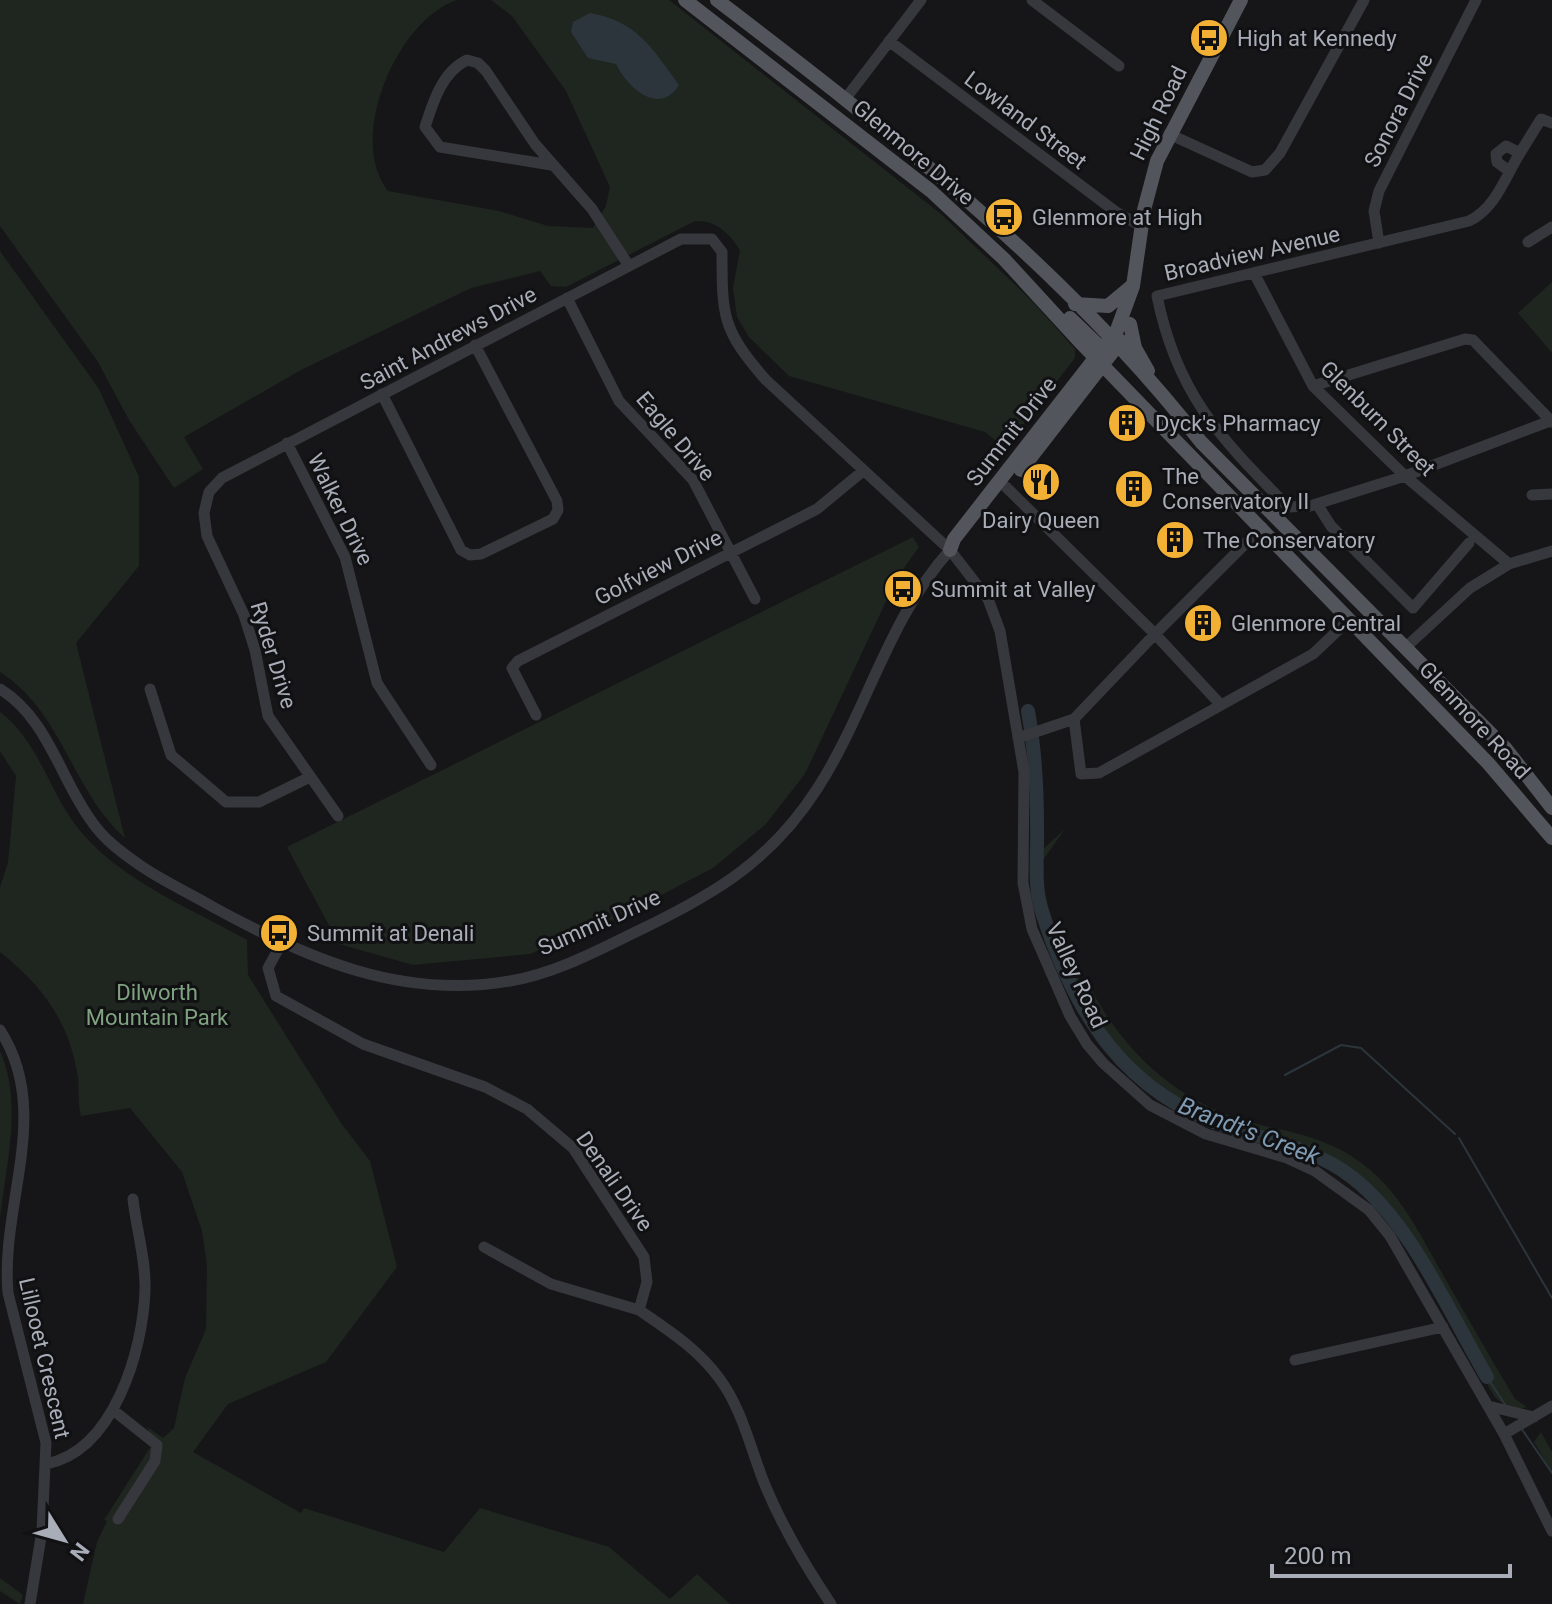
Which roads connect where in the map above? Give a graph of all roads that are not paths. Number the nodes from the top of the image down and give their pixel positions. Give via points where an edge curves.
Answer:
1 (685, 0) edge
2 (717, 0) edge
3 (921, 0) edge
4 (1032, 0) edge
5 (1364, 0) edge
6 (1476, 0) edge
7 (1238, 1) edge
8 (889, 41) junction
9 (1119, 66) dead end
10 (846, 98) junction
11 (1552, 123) edge
12 (1169, 134) junction
13 (1520, 153) junction
14 (551, 165) junction
15 (1509, 171) junction
16 (1141, 226) junction
17 (1552, 227) edge
18 (712, 239) joint
19 (1528, 242) dead end
20 (1379, 243) junction
21 (1139, 253) junction
22 (1004, 259) junction
23 (629, 266) junction
24 (1254, 273) junction
25 (1133, 286) junction
26 (567, 298) junction
27 (1075, 304) junction
28 (1130, 324) junction
29 (1082, 344) junction
30 (475, 345) junction
31 (1107, 353) junction
32 (1313, 386) junction
33 (1081, 388) junction
34 (1159, 388) junction
35 (1128, 389) junction
36 (382, 394) junction
37 (1551, 421) edge
38 (1201, 442) junction
39 (287, 443) junction
40 (863, 471) junction
41 (1405, 476) junction
42 (1006, 487) junction
43 (209, 492) joint
44 (1552, 494) edge
45 (1532, 495) dead end
46 (1314, 505) junction
47 (1262, 527) junction
48 (1469, 543) dead end
49 (950, 550) junction
50 (1552, 551) edge
51 (730, 553) junction
52 (1509, 564) junction
53 (1330, 597) junction
54 (755, 599) dead end
55 (1350, 619) junction
56 (1155, 634) junction
57 (1406, 647) junction
58 (0, 689) edge
59 (150, 689) dead end
60 (1220, 704) junction
61 (536, 715) dead end
62 (1074, 719) junction
63 (1018, 738) junction
64 (431, 765) dead end
65 (308, 778) junction
66 (1552, 808) edge
67 (338, 816) dead end
68 (1552, 838) edge
69 (281, 944) junction
70 (0, 1030) edge
71 (133, 1199) dead end
72 (484, 1247) dead end
73 (639, 1310) junction
74 (1443, 1327) junction
75 (1295, 1360) dead end
76 (1488, 1406) junction
77 (1552, 1406) edge
78 (113, 1410) junction
79 (1534, 1417) junction
80 (1504, 1434) junction
81 (46, 1464) junction
82 (118, 1519) dead end
83 (1552, 1531) edge
84 (30, 1604) edge
85 (831, 1604) edge

1 - 22 main road, Glenmore Drive via 908,173
2 - 10 main road, Glenmore Drive
3 - 8 street
4 - 9 street
5 - 12 street via 1280,153 1265,170 1252,172
6 - 20 street, Sonora Drive via 1379,191 1374,211
7 - 12 main road, High Road
8 - 10 street
8 - 16 street, Lowland Street
10 - 27 main road, Glenmore Drive via 934,170
11 - 13 street, Broadview Avenue via 1541,119
12 - 16 main road, High Road
13 - 15 street, Broadview Avenue
13 - 15 street, Broadview Avenue via 1500,147 1497,162
14 - 14 street via 486,71 467,60 455,65 436,94 425,127 429,136 440,147
14 - 23 street via 592,209
15 - 20 street, Broadview Avenue via 1480,216
16 - 21 main road, High Road
17 - 19 street
18 - 23 street, Saint Andrews Drive via 681,239
18 - 40 street, Valley Road via 722,252 720,292 727,327 742,353
20 - 24 street, Broadview Avenue
21 - 25 main road, High Road
21 - 28 main road, High Road via 1143,270
22 - 29 main road, Glenmore Drive
22 - 31 main road
23 - 26 street, Saint Andrews Drive
24 - 32 street, Glenburn Street
24 - 46 street, Broadview Avenue via 1157,296 1166,339 1216,432 1288,507
25 - 27 main road via 1108,306
25 - 31 main road, High Road
26 - 30 street, Saint Andrews Drive
26 - 51 street, Eagle Drive via 619,401 693,480
27 - 31 main road, Glenmore Drive
28 - 31 main road, High Road
28 - 34 main road via 1135,348
29 - 31 main road, Glenmore Drive
29 - 33 main road
30 - 36 street, Saint Andrews Drive
30 - 36 street via 557,501 553,519 481,554 461,550
31 - 33 main road, Summit Drive
31 - 34 main road, Glenmore Road
31 - 35 main road, Glenmore Road
31 - 38 main road
32 - 37 street via 1473,340
32 - 41 street, Glenburn Street
33 - 35 main road via 1102,383
33 - 42 main road, Summit Drive
33 - 49 main road, Summit Drive
34 - 38 main road, Glenmore Road
35 - 47 main road, Glenmore Road
36 - 39 street, Saint Andrews Drive
37 - 41 street
38 - 57 main road, Glenmore Road
39 - 43 street, Saint Andrews Drive via 222,478
39 - 64 street, Walker Drive via 345,557 377,683
40 - 49 street, Valley Road
40 - 51 street, Golfview Drive via 817,509
41 - 46 street
41 - 52 street, Glenburn Street
42 - 49 main road, Summit Drive
42 - 56 street
43 - 65 street, Ryder Drive via 204,513 207,536 244,615 268,716
44 - 45 street
46 - 48 street via 1413,608
47 - 53 main road, Glenmore Road
47 - 56 street
49 - 63 street, Valley Road via 988,599 1000,631
49 - 69 street, Summit Drive via 914,595 817,789 751,867 708,897 570,964 511,981 459,986 396,982
50 - 52 street
51 - 54 street, Eagle Drive
51 - 61 street, Golfview Drive via 518,661 512,668
52 - 57 street via 1470,588
53 - 55 main road, Glenmore Road
53 - 57 main road
55 - 60 street via 1313,654
55 - 68 main road, Glenmore Road
56 - 60 street
56 - 62 street
57 - 66 main road, Glenmore Road via 1506,749
58 - 69 street, Summit Drive via 17,699 39,726 89,818 111,845
59 - 65 street via 171,755 226,802 259,802
60 - 62 street via 1099,773 1081,774
62 - 63 street
63 - 74 street, Valley Road via 1026,805 1023,883 1032,929 1087,1044 1150,1105 1206,1134 1287,1158 1341,1187 1390,1236
65 - 67 street, Ryder Drive
69 - 73 street, Denali Drive via 268,968 276,996 363,1044 485,1087 527,1109 573,1148 644,1257 647,1282
70 - 81 street, Lillooet Crescent via 12,1048 24,1100 5,1267 39,1407
71 - 78 street via 145,1288 142,1320
72 - 73 street via 551,1284
73 - 85 street via 691,1347 720,1379 781,1523
74 - 75 street
74 - 76 street, Valley Road
76 - 79 street
76 - 80 street, Valley Road
77 - 79 street
78 - 81 street via 81,1447 62,1461
78 - 82 street via 157,1445 155,1461
79 - 80 street
80 - 83 street, Valley Road
81 - 84 street, Lillooet Crescent

